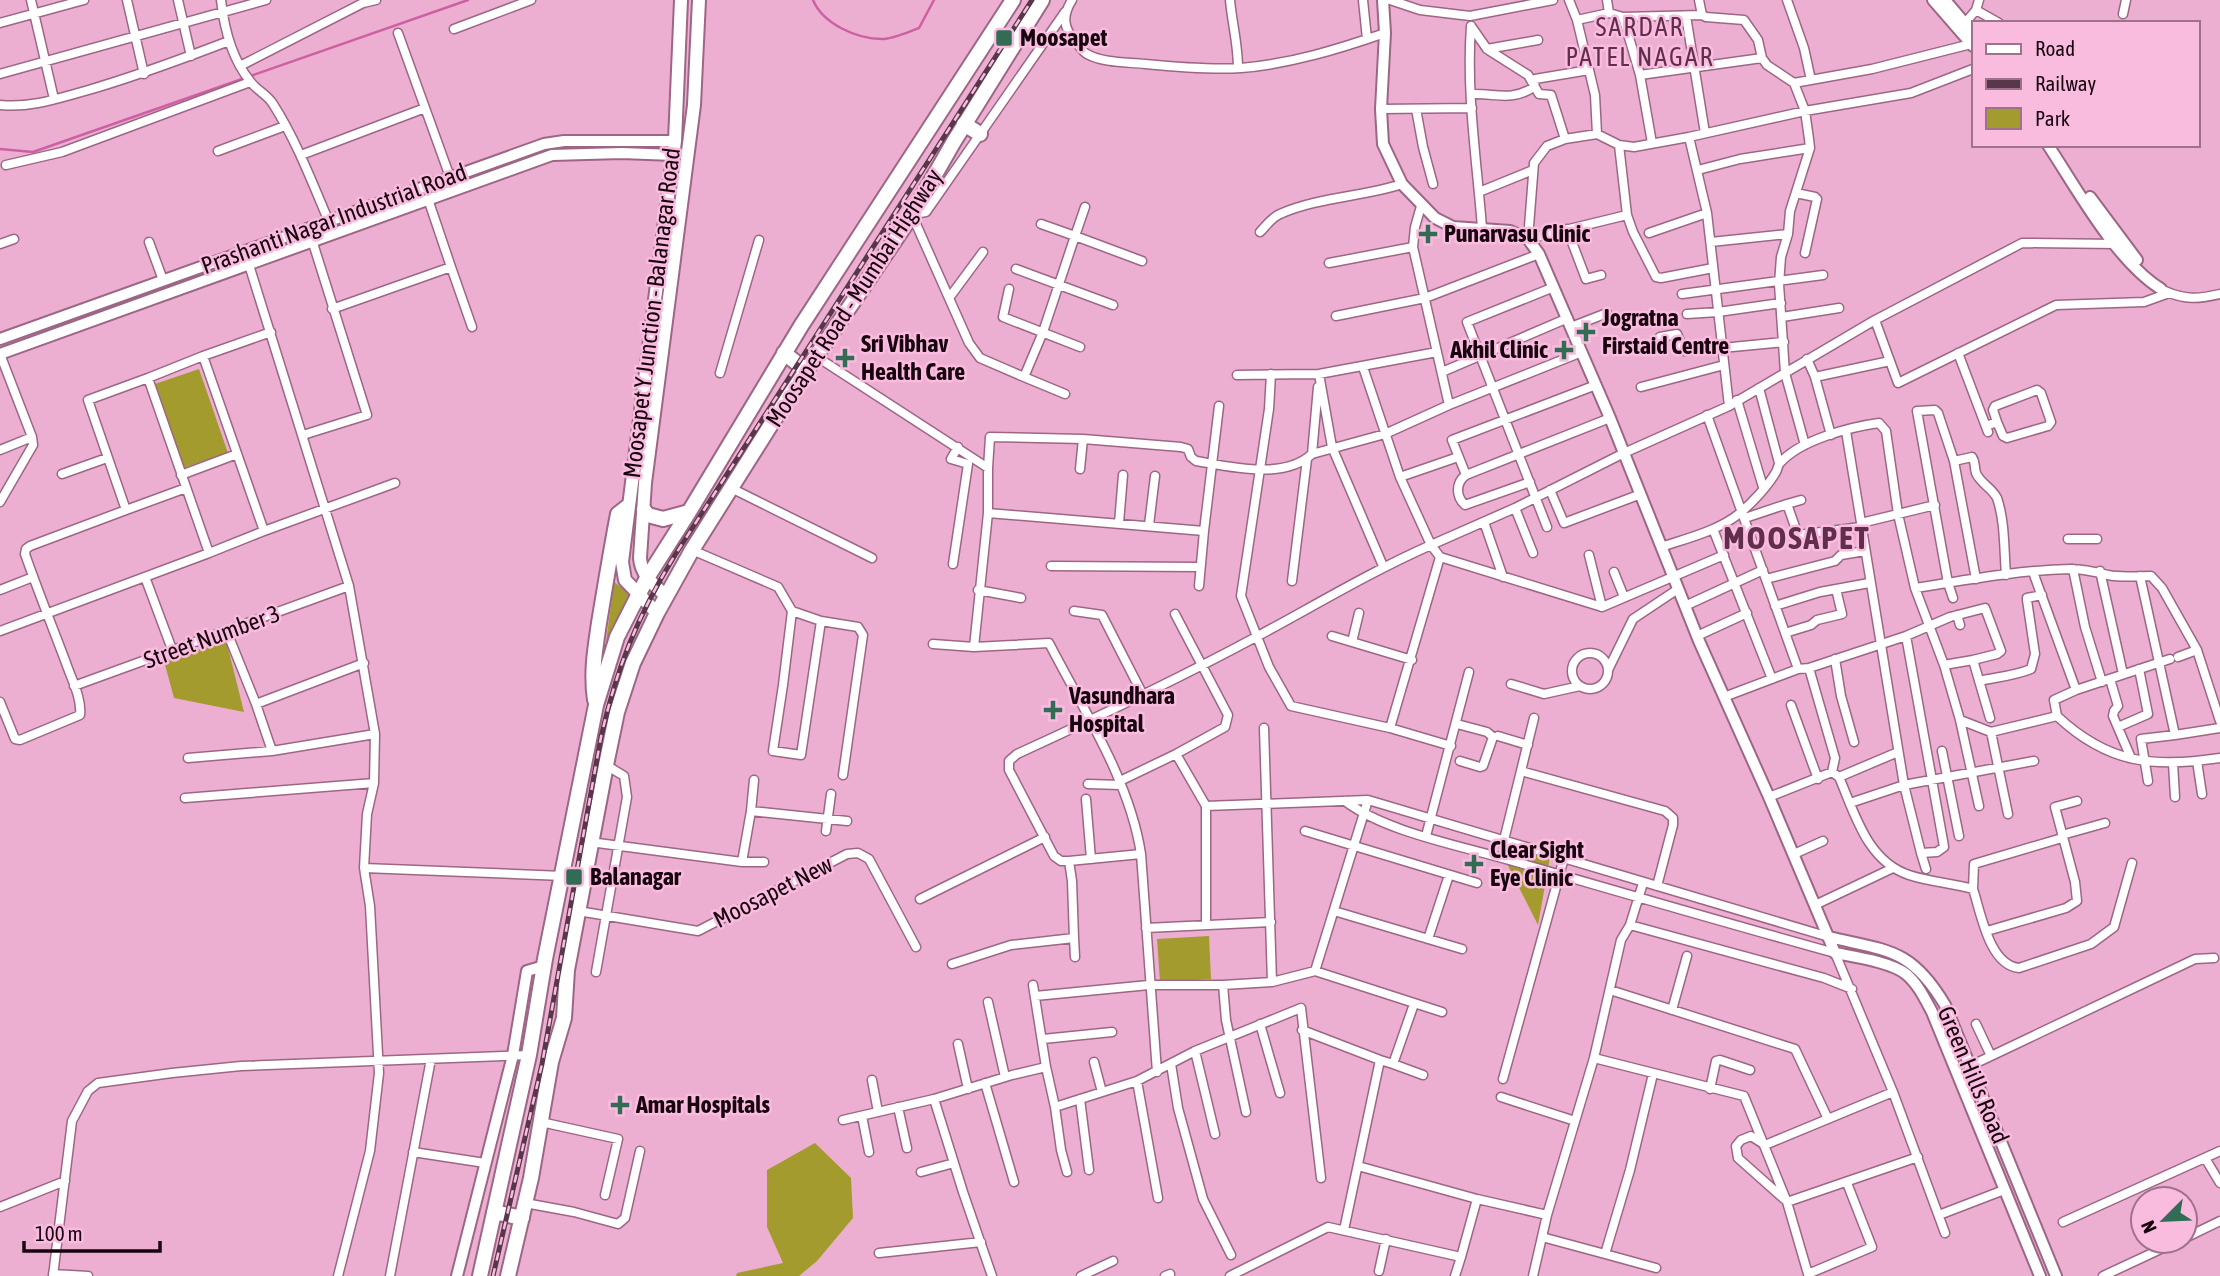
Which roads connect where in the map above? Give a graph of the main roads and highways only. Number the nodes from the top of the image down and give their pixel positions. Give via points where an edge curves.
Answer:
1 (681, 0) edge
2 (698, 0) edge
3 (1013, 0) edge
4 (1042, 0) edge
5 (964, 124) junction
6 (980, 134) road end
7 (784, 353) junction
8 (807, 371) junction
9 (627, 507) junction
10 (643, 510) junction
11 (689, 512) junction
12 (647, 578) junction
13 (638, 596) junction
14 (666, 596) junction
15 (656, 613) junction
16 (596, 705) junction
17 (494, 1212) junction
18 (522, 1218) junction
19 (480, 1276) edge
20 (508, 1276) edge

1 - 9 main road, Moosapet Y Junction - Balanagar Road via 675,141
2 - 10 main road via 694,105
3 - 7 highway, Moosapet Road - Mumbai Highway
4 - 5 highway, Moosapet Road - Mumbai Highway
5 - 6 highway
5 - 8 highway, Moosapet Road - Mumbai Highway via 914,211
7 - 8 highway
7 - 11 highway, Moosapet Road - Mumbai Highway
8 - 14 highway, Moosapet Road - Mumbai Highway
9 - 13 main road, Moosapet Y Junction - Balanagar Road via 621,568
9 - 16 highway via 618,514 606,574 593,663
10 - 11 highway via 663,519
10 - 12 main road via 640,563
11 - 12 highway, Moosapet Road - Mumbai Highway
12 - 13 highway, Moosapet Road - Mumbai Highway
12 - 14 main road
13 - 15 main road, Moosapet Y Junction - Balanagar Road
13 - 16 highway, Moosapet Road - Mumbai Highway via 617,637
14 - 15 highway, Moosapet Road - Mumbai Highway
15 - 18 highway, Moosapet Road - Mumbai Highway via 617,712 578,911 564,1018 551,1062
16 - 17 highway
17 - 18 highway
17 - 19 highway
18 - 20 highway, Moosapet Road - Mumbai Highway

